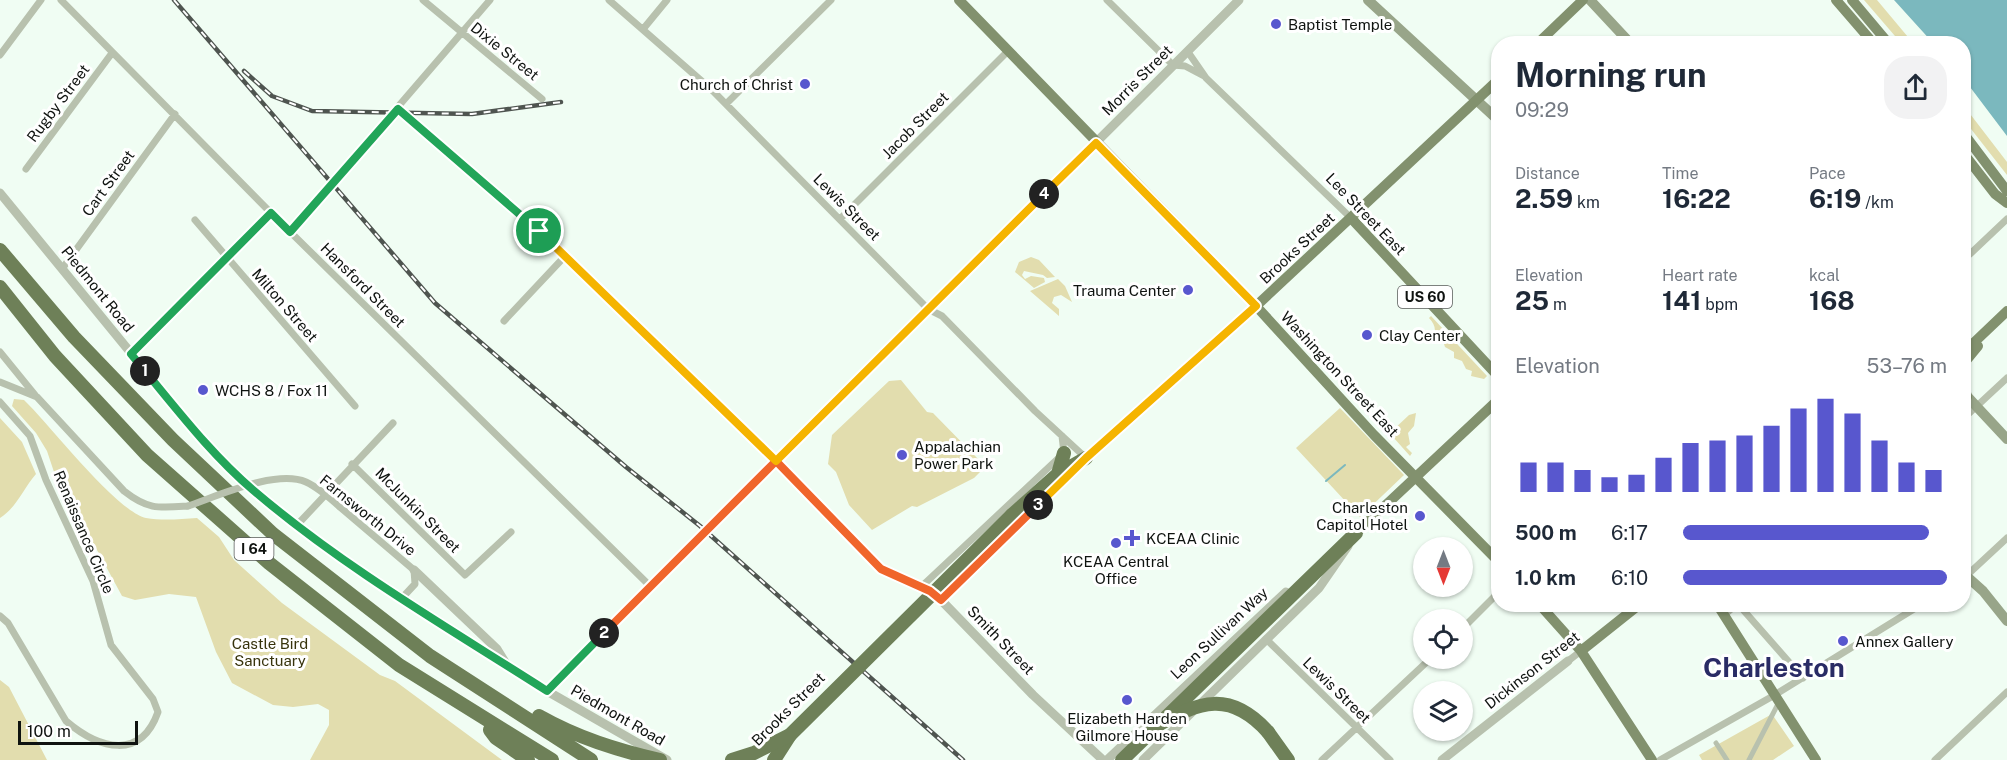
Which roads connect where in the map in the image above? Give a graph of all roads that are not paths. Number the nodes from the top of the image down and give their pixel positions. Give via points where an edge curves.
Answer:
1 (41, 0) edge
2 (61, 0) edge
3 (423, 0) edge
4 (490, 0) edge
5 (609, 0) edge
6 (667, 0) edge
7 (831, 0) edge
8 (959, 0) edge
9 (1107, 0) edge
10 (1239, 0) edge
11 (1368, 0) edge
12 (1583, 0) edge
13 (1590, 0) edge
14 (1836, 0) edge
15 (1852, 0) edge
16 (644, 28) junction
17 (462, 34) junction
18 (1545, 36) edge
19 (1624, 36) edge
20 (1870, 36) edge
21 (1872, 36) edge
22 (1009, 50) junction
23 (1188, 52) junction
24 (112, 53) junction
25 (0, 55) edge
26 (1173, 65) junction
27 (1206, 78) junction
28 (1491, 87) edge
29 (542, 99) dead end
30 (1477, 100) junction
31 (726, 104) junction
32 (398, 109) junction
33 (1491, 113) edge
34 (175, 114) junction
35 (1096, 143) junction
36 (1971, 143) edge
37 (1971, 162) edge
38 (26, 169) dead end
39 (2007, 191) edge
40 (0, 193) edge
41 (2007, 203) edge
42 (271, 213) junction
43 (1351, 218) junction
44 (840, 219) junction
45 (2007, 219) edge
46 (195, 220) dead end
47 (290, 232) junction
48 (0, 250) edge
49 (1971, 253) edge
50 (566, 255) junction
51 (226, 258) junction
52 (62, 268) junction
53 (0, 286) edge
54 (1256, 306) junction
55 (928, 309) junction
56 (2007, 311) edge
57 (504, 321) dead end
58 (1977, 340) junction
59 (1971, 346) edge
60 (0, 352) edge
61 (131, 354) junction
62 (1971, 356) edge
63 (1491, 368) edge
64 (2007, 378) edge
65 (0, 382) edge
66 (36, 397) junction
67 (0, 402) edge
68 (1971, 402) edge
69 (355, 406) dead end
70 (1491, 407) edge
71 (1976, 407) junction
72 (1971, 412) edge
73 (393, 423) dead end
74 (1062, 436) junction
75 (2007, 438) edge
76 (1064, 453) junction
77 (1086, 458) junction
78 (776, 461) junction
79 (352, 464) junction
80 (1058, 474) junction
81 (1417, 476) junction
82 (297, 525) junction
83 (511, 532) dead end
84 (1356, 533) junction
85 (2007, 538) edge
86 (1491, 554) edge
87 (414, 570) junction
88 (1971, 570) edge
89 (1971, 582) edge
90 (650, 586) junction
91 (921, 587) junction
92 (402, 598) junction
93 (941, 600) junction
94 (1491, 601) edge
95 (1546, 612) edge
96 (1630, 612) edge
97 (1722, 612) edge
98 (1728, 612) edge
99 (1745, 612) edge
100 (1909, 612) edge
101 (1724, 615) junction
102 (0, 616) edge
103 (1473, 618) edge
104 (2007, 621) edge
105 (1266, 639) junction
106 (1581, 651) junction
107 (430, 656) junction
108 (1568, 661) joint
109 (506, 664) junction
110 (1419, 669) edge
111 (1803, 678) junction
112 (839, 680) dead end
113 (547, 691) junction
114 (2007, 692) edge
115 (1776, 700) junction
116 (479, 716) junction
117 (1156, 726) junction
118 (1357, 727) junction
119 (790, 735) junction
120 (1716, 743) dead end
121 (1283, 756) edge
122 (1447, 758) edge
123 (528, 760) edge
124 (552, 760) edge
125 (591, 760) edge
126 (660, 760) edge
127 (667, 760) edge
128 (732, 760) edge
129 (758, 760) edge
130 (774, 760) edge
131 (1105, 760) edge
132 (1122, 760) edge
133 (1143, 760) edge
134 (1322, 760) edge
135 (1390, 760) edge
136 (1652, 760) edge
137 (1660, 760) edge
138 (1727, 760) edge
139 (1749, 760) edge
140 (1816, 760) edge
141 (1935, 760) edge

1 - 25 street
2 - 24 street, Hansford Street
3 - 17 street, Dixie Street
4 - 17 street
5 - 16 street, Lewis Street
6 - 16 street
7 - 31 street
8 - 22 main road, Washington Street East
9 - 26 street, Lee Street East
10 - 23 street, Morris Street
11 - 30 main road
12 - 18 main road
13 - 19 main road
14 - 20 main road
15 - 21 main road
16 - 31 street, Lewis Street
17 - 29 street, Dixie Street
17 - 32 street
22 - 35 main road, Washington Street East
22 - 44 street, Jacob Street
23 - 26 street, Morris Street
23 - 27 street, Lee Street East
24 - 34 street, Hansford Street
24 - 38 street, Rugby Street
26 - 27 street, Lee Street East via 1185,66
26 - 35 street, Morris Street
27 - 43 street, Lee Street East
28 - 30 main road, Brooks Street
30 - 33 main road
30 - 43 main road, Brooks Street
31 - 44 street, Lewis Street
32 - 47 street
32 - 50 street, Smith Street
34 - 42 street, Hansford Street
34 - 52 street, Cart Street
35 - 54 main road, Washington Street East
35 - 55 street, Morris Street
36 - 39 main road
37 - 41 main road via 1995,194
40 - 52 street, Piedmont Road
42 - 47 street, Hansford Street
42 - 51 street
43 - 54 main road, Brooks Street
43 - 63 main road, Lee Street East / US 60
44 - 55 street, Lewis Street
45 - 49 street
46 - 51 street, Milton Street
47 - 90 street, Hansford Street
48 - 107 highway, I 64 via 74,337 181,448 273,534
50 - 57 street
50 - 78 street, Smith Street
51 - 61 street
51 - 69 street, Milton Street
52 - 61 street, Piedmont Road
53 - 116 highway, I 64 via 55,356 147,455 269,563 399,665
54 - 77 main road, Brooks Street
54 - 81 main road, Washington Street East via 1302,359
55 - 74 street, Lewis Street via 942,316
55 - 78 street, Morris Street
56 - 58 main road
58 - 59 main road
58 - 62 main road via 1978,349
60 - 66 street
61 - 82 street, Piedmont Road via 207,446 252,490
64 - 71 street
65 - 66 street, Farnsworth Drive
66 - 87 street, Farnsworth Drive, bridge via 137,502 152,508 188,506 261,482 292,479 316,488
67 - 102 street, Renaissance Circle via 34,444 46,480 93,582 111,645 153,699 158,712 147,739 130,748 110,748 77,730 66,720 8,623
68 - 71 main road
70 - 81 main road, Leon Sullivan Way
71 - 72 street
71 - 75 main road
73 - 79 street
74 - 76 street
74 - 77 street, Lewis Street
76 - 80 highway
76 - 91 street
77 - 80 highway
77 - 93 street
78 - 90 street, Morris Street
78 - 91 street, Smith Street via 881,569
79 - 82 street
79 - 83 street, McJunkin Street via 465,575
80 - 119 highway, bridge
81 - 84 main road, Leon Sullivan Way
81 - 86 main road, Washington Street East
82 - 92 street, Piedmont Road
84 - 105 street, Leon Sullivan Way via 1318,588
84 - 117 highway, bridge
84 - 131 street, Leon Sullivan Way via 1321,559
85 - 88 street
87 - 92 street, Farnsworth Drive via 415,584
87 - 109 street via 497,649
89 - 104 main road
90 - 113 street, Morris Street
91 - 93 street, Smith Street
92 - 109 street, Piedmont Road
93 - 131 street, Smith Street via 1033,694
94 - 103 street
95 - 106 main road
96 - 106 main road, Dickinson Street
97 - 101 main road
98 - 101 street
99 - 111 street
100 - 111 street
101 - 115 main road
105 - 118 street, Lewis Street
105 - 133 street, Leon Sullivan Way
106 - 108 street, Dickinson Street
106 - 136 main road
107 - 125 highway, I 64
107 - 126 highway via 569,733
108 - 122 street, Dickinson Street
109 - 113 street, Piedmont Road
110 - 118 street
111 - 115 street
112 - 129 street, Brooks Street
113 - 127 street, Piedmont Road
114 - 141 street
115 - 137 street
115 - 139 street
115 - 140 main road
116 - 123 highway via 496,738
116 - 124 highway, I 64
117 - 121 highway, bridge via 1186,709 1216,703 1245,711 1268,732
117 - 132 highway
118 - 134 street
118 - 135 street, Lewis Street
119 - 128 highway, bridge
119 - 130 highway
120 - 138 street

